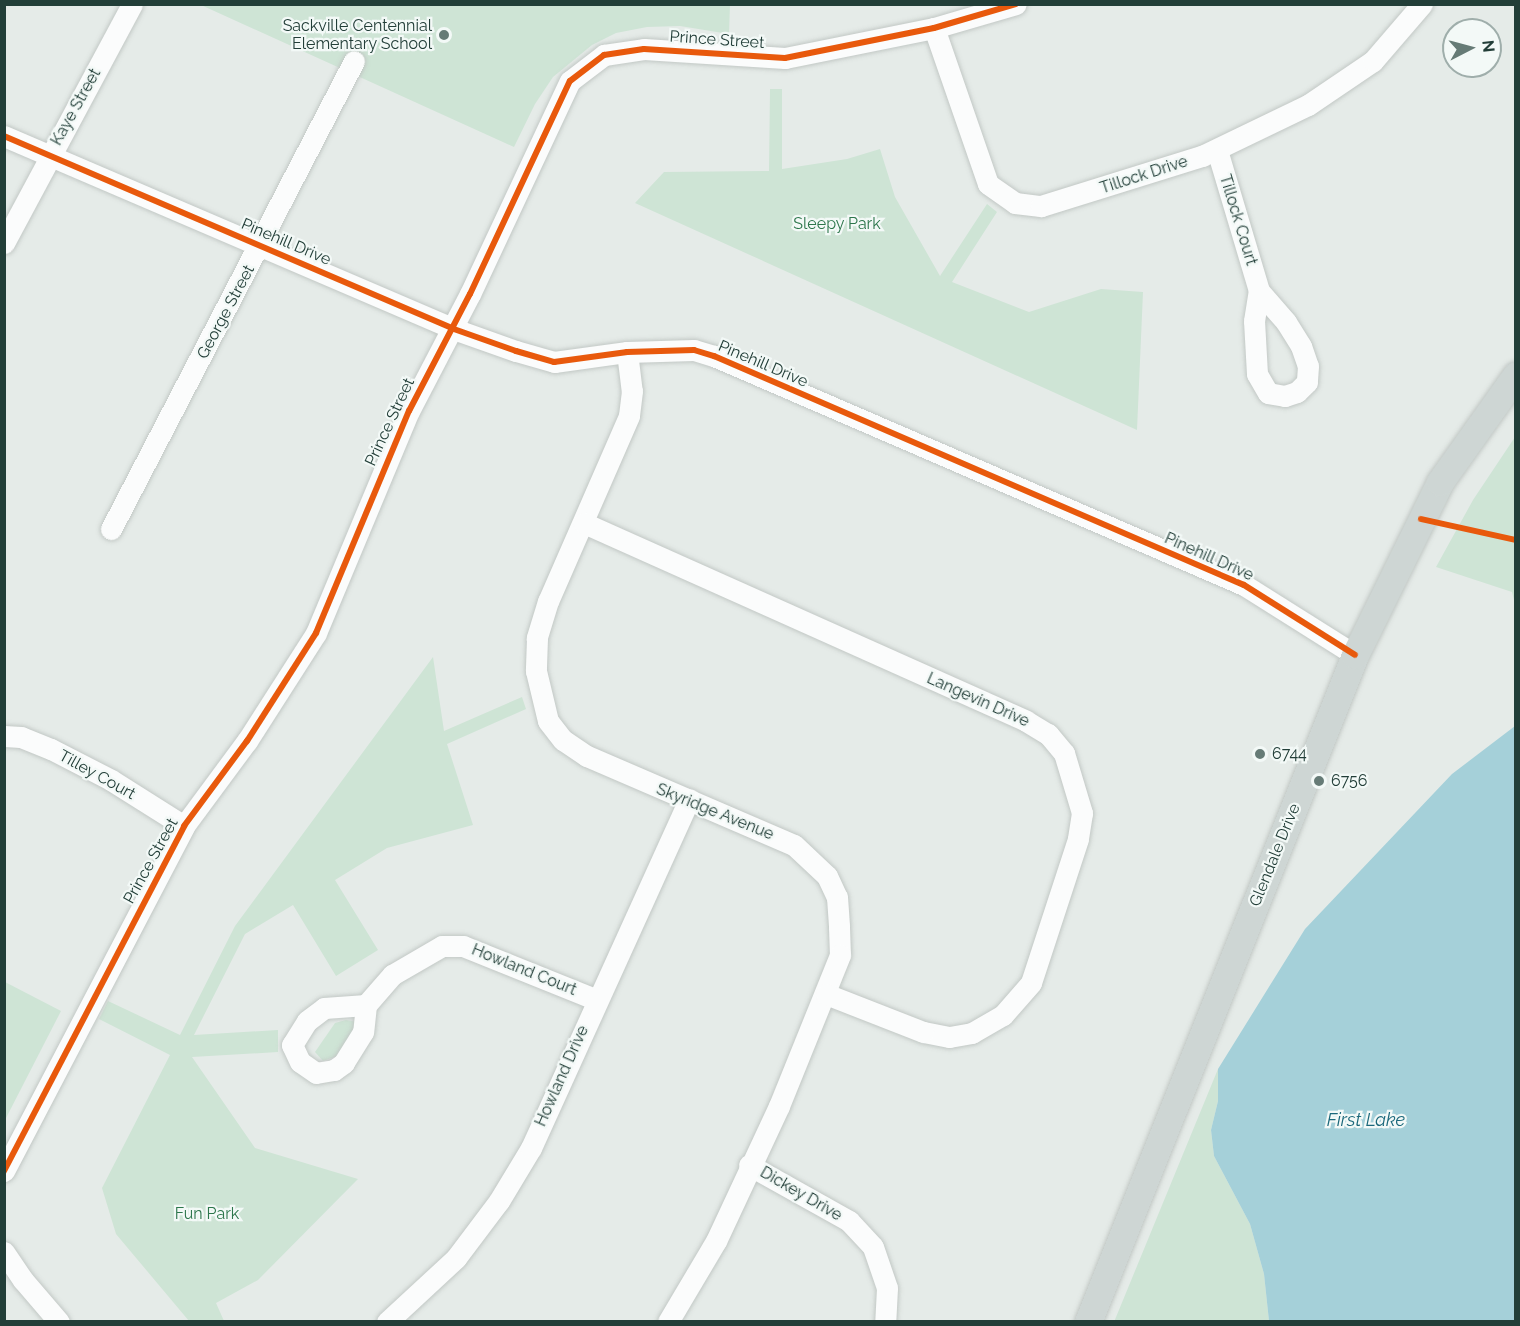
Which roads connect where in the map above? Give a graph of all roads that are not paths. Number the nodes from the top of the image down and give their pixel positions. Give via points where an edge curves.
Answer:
1 (132, 4) edge
2 (1016, 4) edge
3 (1422, 4) edge
4 (934, 28) junction
5 (354, 61) dead end
6 (4, 136) edge
7 (1217, 150) junction
8 (50, 154) junction
9 (4, 243) edge
10 (261, 246) junction
11 (1258, 291) dead end
12 (451, 328) junction
13 (627, 352) junction
14 (1515, 375) edge
15 (584, 523) junction
16 (111, 529) dead end
17 (1355, 655) junction
18 (4, 736) edge
19 (688, 798) junction
20 (184, 826) junction
21 (826, 993) junction
22 (595, 999) junction
23 (366, 1005) dead end
24 (749, 1165) junction
25 (4, 1172) edge
26 (4, 1252) edge
27 (59, 1322) edge
28 (387, 1322) edge
29 (668, 1322) edge
30 (885, 1322) edge
31 (1088, 1322) edge

1 - 8 street, Kaye Street
2 - 4 street, Prince Street
3 - 7 street, Tillock Drive via 1374,61 1308,105
4 - 7 street, Tillock Drive via 988,184 1015,203 1041,206
4 - 12 street, Prince Street via 785,58 644,49 603,55 570,81
5 - 10 street, George Street
6 - 8 street, Pinehill Drive
7 - 11 street, Tillock Court
8 - 9 street, Kaye Street
8 - 10 street, Pinehill Drive
10 - 12 street, Pinehill Drive
10 - 16 street, George Street
12 - 13 street, Pinehill Drive via 554,362
12 - 20 street, Prince Street via 409,411 316,633 247,741
13 - 15 street, Skyridge Avenue via 632,391 629,416
13 - 17 street, Pinehill Drive via 694,350 714,356 1244,585
14 - 17 main road, Glendale Drive via 1440,482
15 - 19 street, Skyridge Avenue via 548,601 537,638 537,682 548,721 563,740 587,756 646,784
15 - 21 street, Langevin Drive via 1026,720 1048,734 1064,753 1081,805 1078,839 1031,984 1003,1015 972,1033 949,1037 924,1032
17 - 31 main road, Glendale Drive
18 - 20 street, Tilley Court via 21,737 51,749 111,780
19 - 21 street, Skyridge Avenue via 794,845 827,876 837,897 840,955
19 - 22 street, Howland Drive via 654,880
20 - 25 street, Prince Street
21 - 24 street, Skyridge Avenue
22 - 23 street, Howland Court via 454,944 432,950 392,975
22 - 28 street, Howland Drive via 551,1104 499,1201 456,1258
24 - 29 street, Skyridge Avenue via 716,1241
24 - 30 street, Dickey Drive via 849,1221 873,1247 887,1288
26 - 27 street

